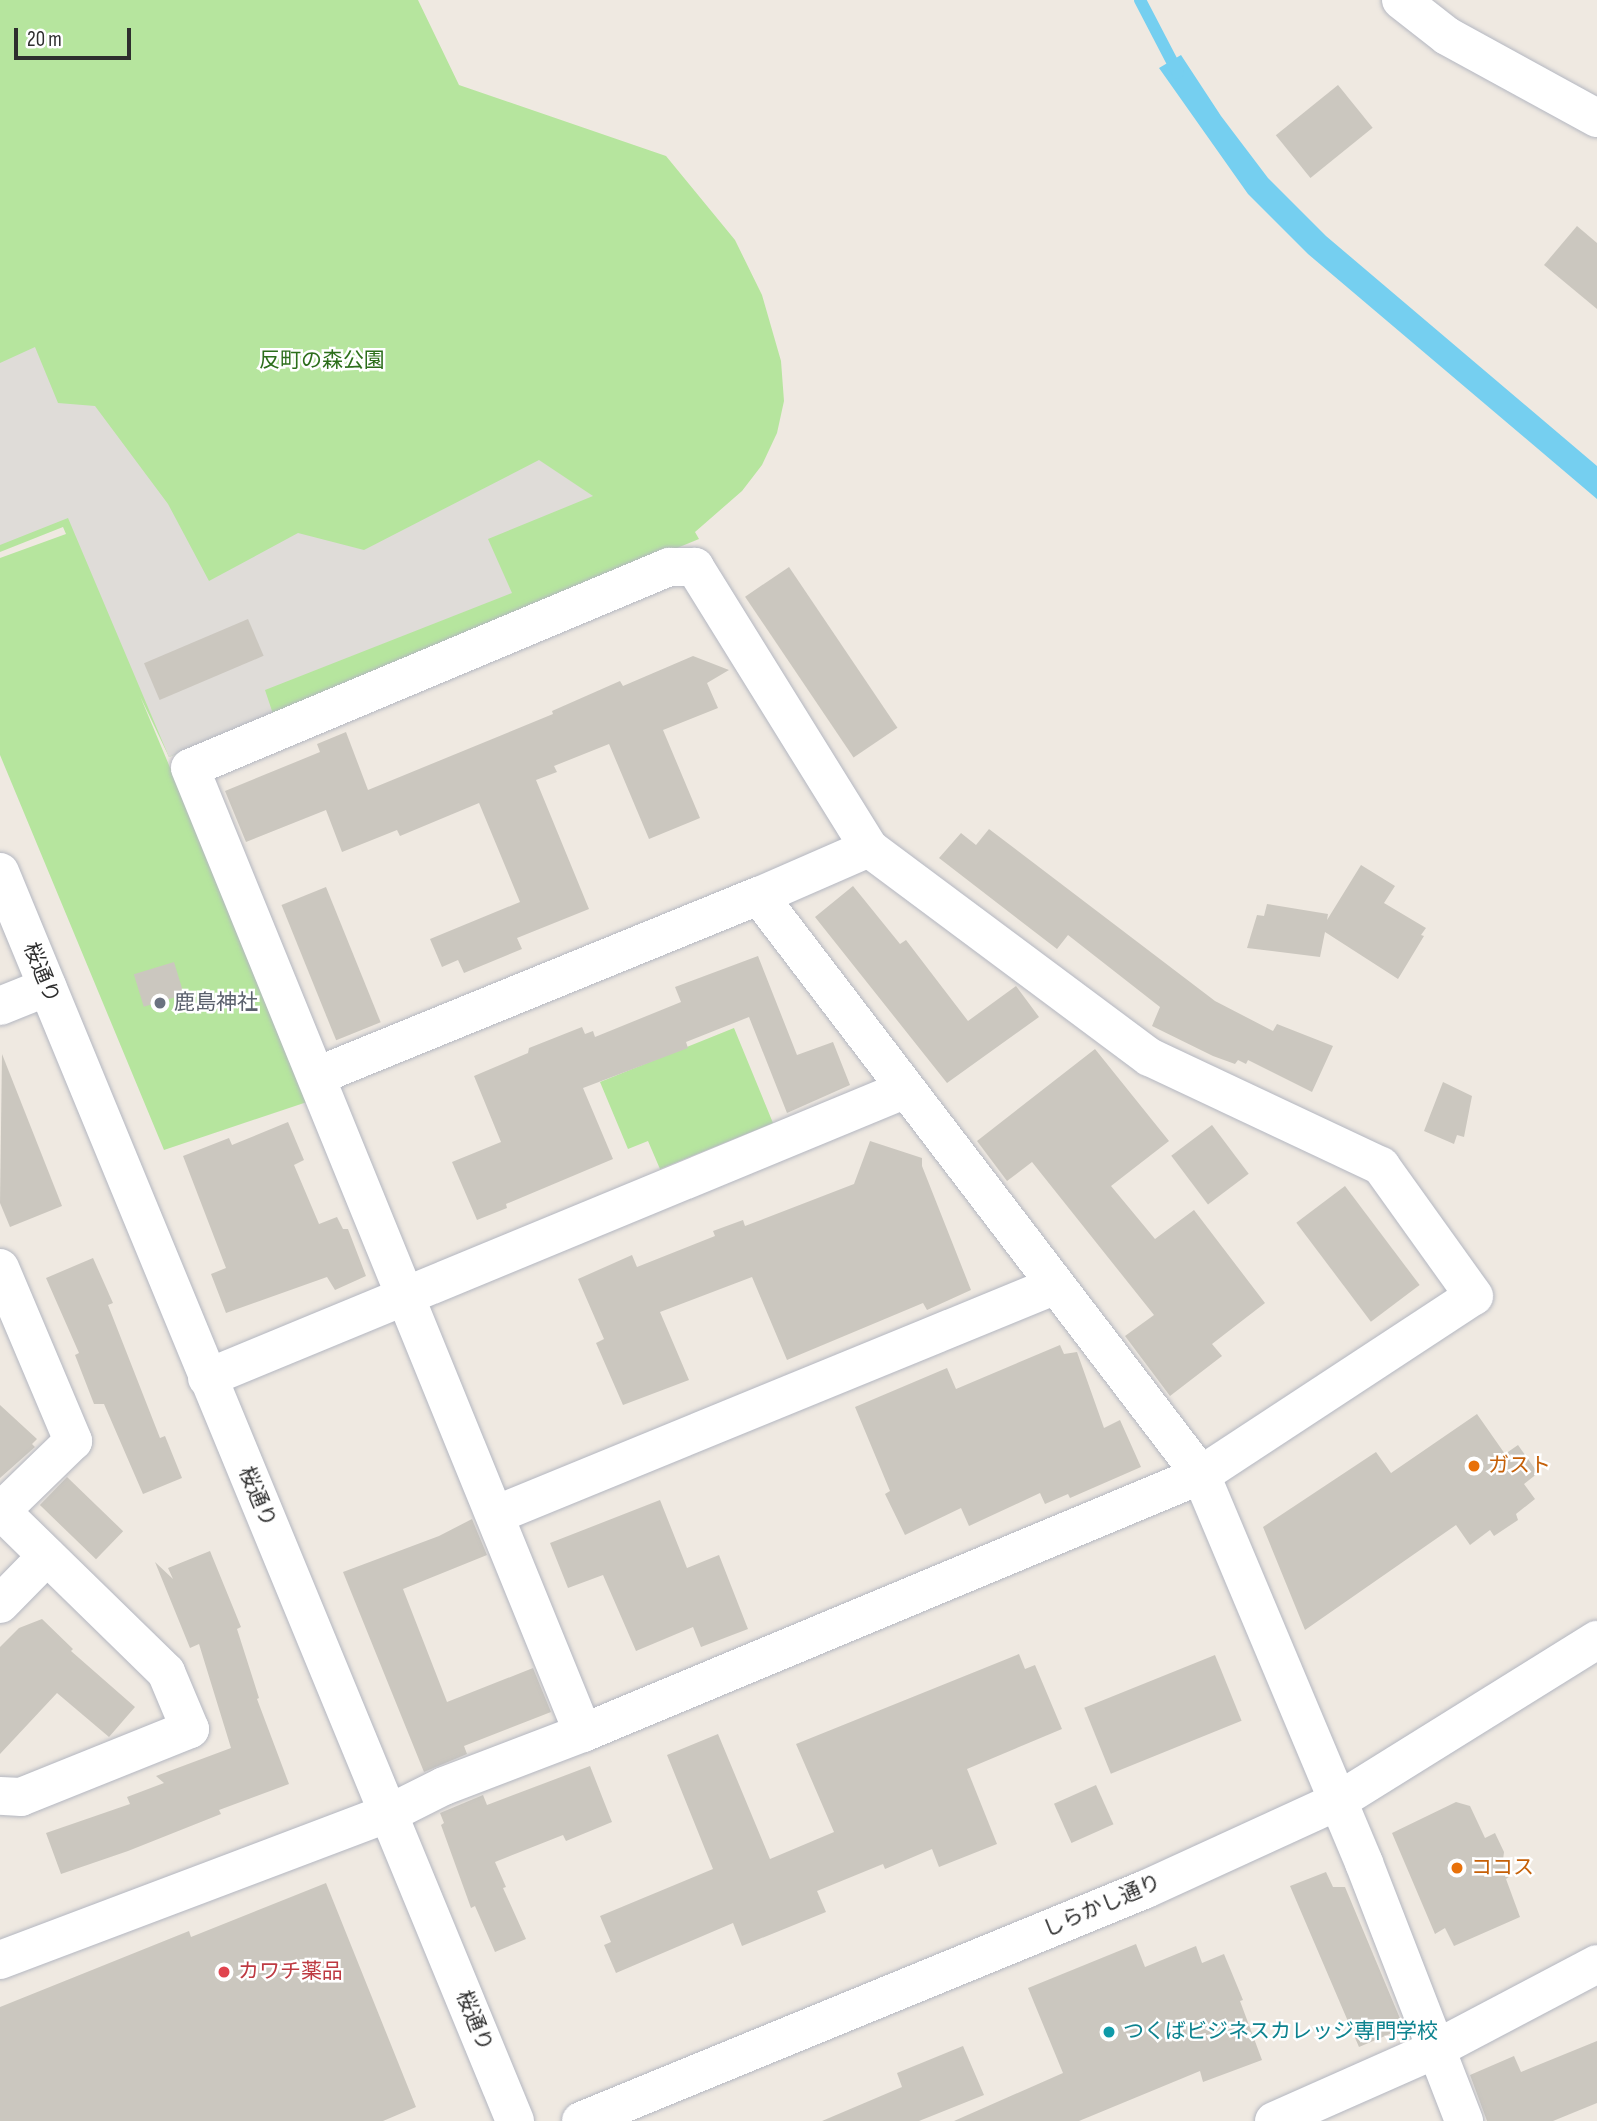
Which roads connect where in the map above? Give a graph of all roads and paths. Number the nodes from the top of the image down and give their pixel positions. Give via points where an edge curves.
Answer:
1 (1401, 0) edge
2 (1597, 118) edge
3 (869, 848) junction
4 (0, 872) edge
5 (759, 896) junction
6 (47, 987) junction
7 (0, 1006) edge
8 (317, 1076) junction
9 (906, 1089) junction
10 (0, 1268) edge
11 (1056, 1285) junction
12 (407, 1297) junction
13 (207, 1378) junction
14 (1201, 1475) junction
15 (0, 1510) edge
16 (495, 1515) junction
17 (47, 1556) junction
18 (0, 1604) edge
19 (1597, 1640) edge
20 (583, 1732) junction
21 (0, 1796) edge
22 (1338, 1801) junction
23 (390, 1813) junction
24 (0, 1960) edge
25 (1597, 1964) edge
26 (1434, 2050) junction
27 (515, 2121) edge
28 (581, 2121) edge
29 (1274, 2121) edge
30 (1464, 2121) edge

1 - 2 street via 1447,36
3 - 5 street
3 - 8 street via 695,567 669,567 190,768
3 - 14 street via 1149,1057 1381,1166 1474,1296
4 - 6 street, 桜通り
5 - 8 street
5 - 9 street
6 - 7 street
6 - 13 street, 桜通り
8 - 12 street
9 - 11 street
9 - 12 street
10 - 15 street via 73,1441
11 - 14 street
11 - 16 street
12 - 13 street
12 - 16 street
13 - 23 street, 桜通り
14 - 20 street
14 - 22 street
15 - 17 street
16 - 20 street
17 - 18 street
17 - 21 street via 166,1672 190,1729 21,1797
19 - 22 street, しらかし通り
20 - 23 street via 444,1786
22 - 26 street
22 - 28 street, しらかし通り via 1146,1889
23 - 24 street
23 - 27 street, 桜通り
25 - 26 street
26 - 29 street
26 - 30 street

